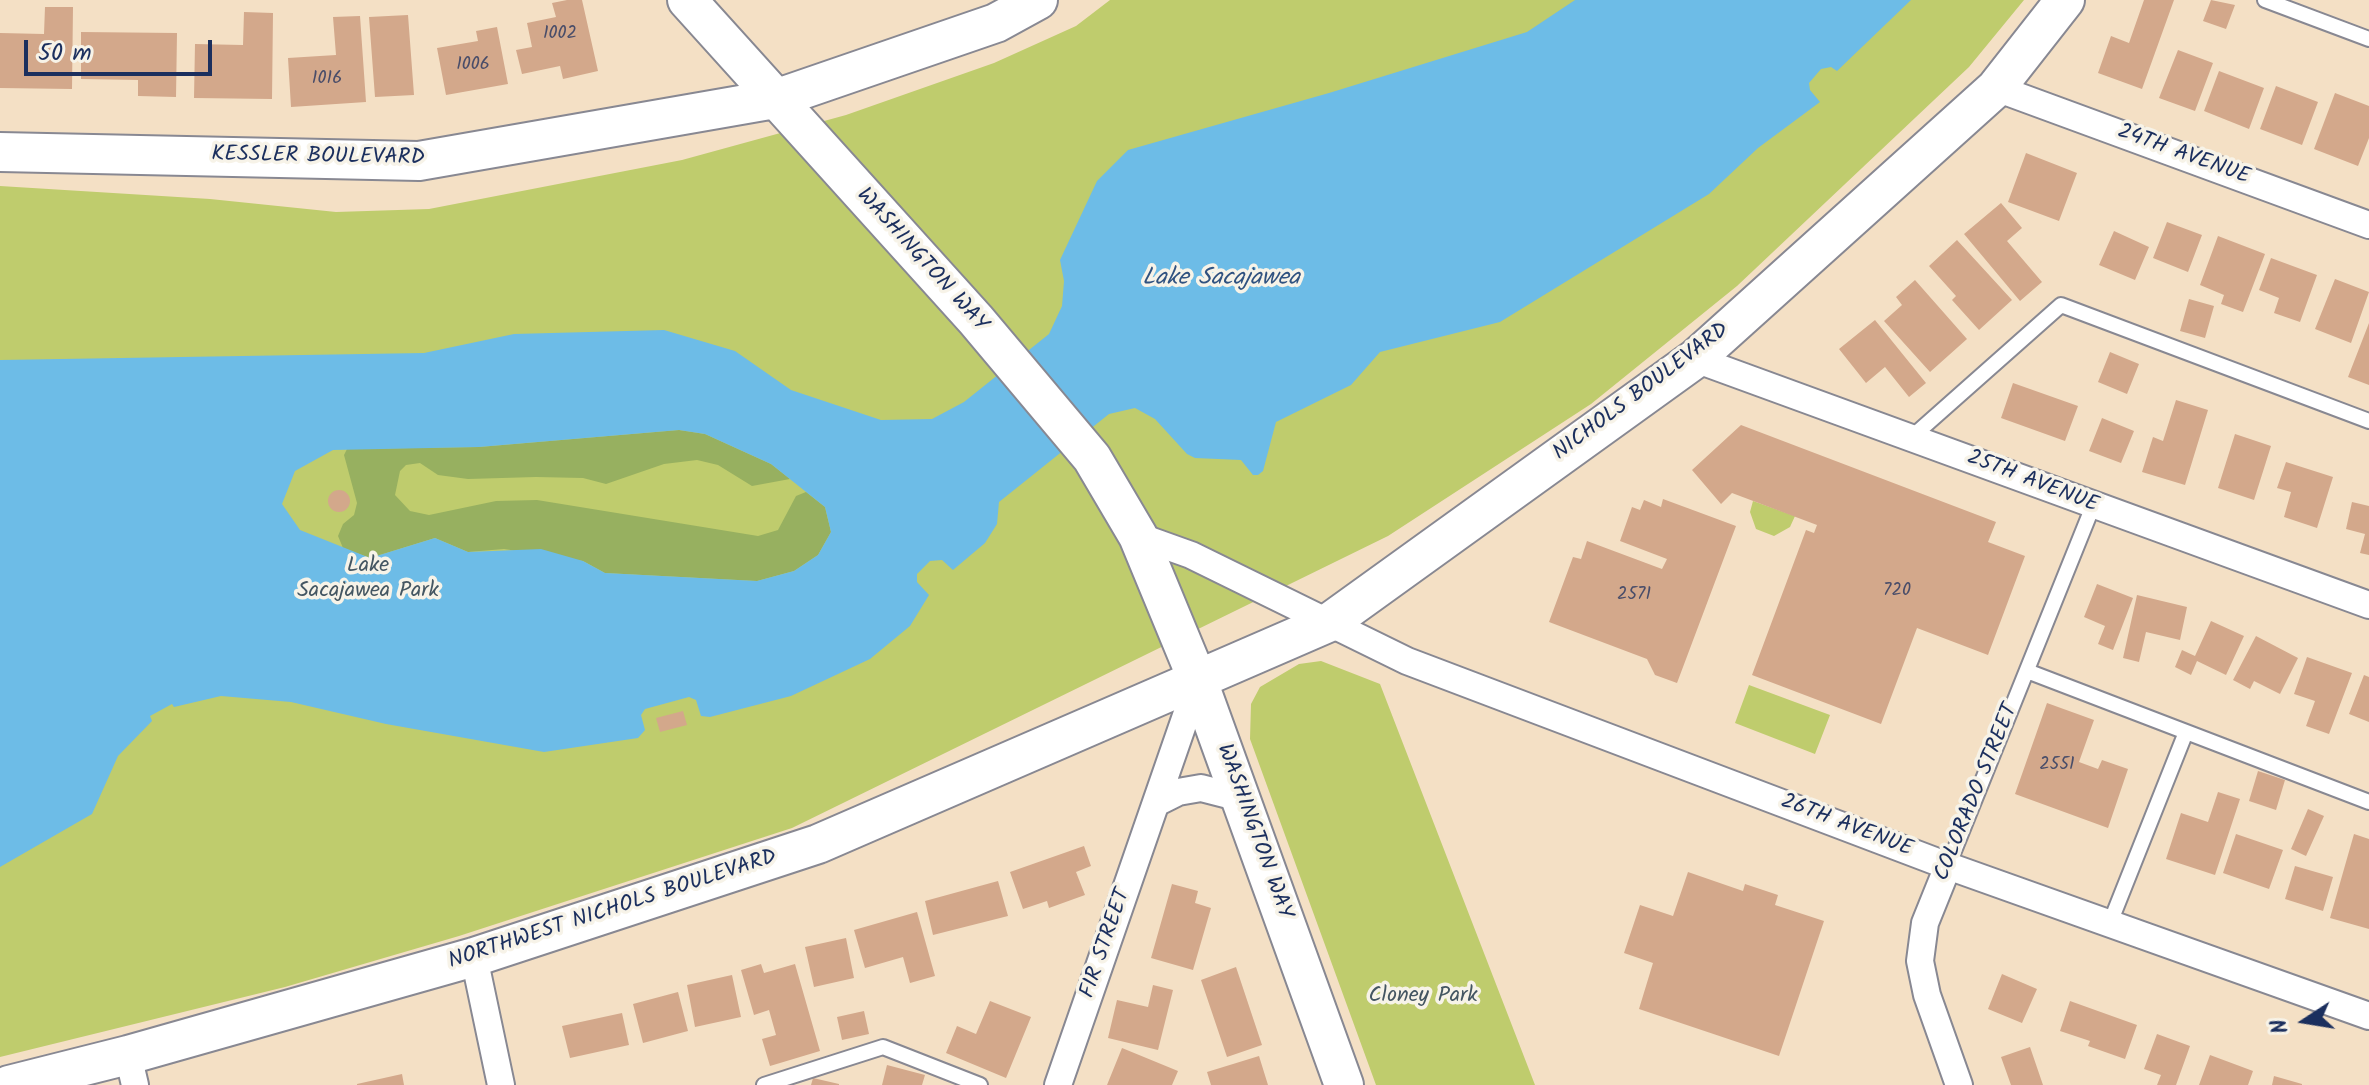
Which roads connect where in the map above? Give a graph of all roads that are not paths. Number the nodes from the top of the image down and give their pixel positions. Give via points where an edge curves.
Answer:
1 (687, 0) edge
2 (1038, 0) edge
3 (2065, 0) edge
4 (2265, 0) edge
5 (2369, 39) edge
6 (1996, 88) junction
7 (775, 99) junction
8 (0, 152) edge
9 (2369, 225) edge
10 (1695, 359) junction
11 (2369, 421) edge
12 (1912, 437) junction
13 (2093, 506) junction
14 (1138, 536) junction
15 (2369, 605) edge
16 (1330, 622) junction
17 (2027, 671) junction
18 (1198, 681) junction
19 (2186, 732) junction
20 (1240, 798) junction
21 (2369, 802) edge
22 (1156, 803) junction
23 (1948, 866) junction
24 (2110, 923) junction
25 (474, 957) junction
26 (2369, 1016) edge
27 (132, 1070) edge
28 (9, 1085) edge
29 (501, 1085) edge
30 (764, 1085) edge
31 (980, 1085) edge
32 (1058, 1085) edge
33 (1344, 1085) edge
34 (1959, 1085) edge

1 - 7 main road, WASHINGTON WAY
2 - 7 main road, KESSLER BOULEVARD via 996,23
3 - 6 main road, NICHOLS BOULEVARD
4 - 5 lane
6 - 9 street, 24TH AVENUE
6 - 10 main road, NICHOLS BOULEVARD
7 - 8 main road, KESSLER BOULEVARD via 419,161
7 - 14 main road, WASHINGTON WAY via 976,320 1092,458
10 - 12 street, 25TH AVENUE
10 - 16 main road, NICHOLS BOULEVARD
11 - 12 lane via 2061,305
12 - 13 street, 25TH AVENUE
13 - 15 street, 25TH AVENUE
13 - 17 lane, COLORADO STREET
14 - 16 street via 1191,555
14 - 18 main road, WASHINGTON WAY
16 - 18 main road, NICHOLS BOULEVARD
16 - 23 street, 26TH AVENUE via 1407,661
17 - 19 lane
17 - 23 lane, COLORADO STREET
18 - 20 main road, WASHINGTON WAY
18 - 22 street, FIR STREET
18 - 25 main road, NORTHWEST NICHOLS BOULEVARD via 818,844
19 - 21 lane
19 - 24 lane
20 - 22 street via 1201,788
20 - 33 main road, WASHINGTON WAY
22 - 32 street, FIR STREET
23 - 24 street, 26TH AVENUE
23 - 34 street, COLORADO STREET via 1925,923 1920,961
24 - 26 street, 26TH AVENUE
25 - 27 main road, NORTHWEST NICHOLS BOULEVARD
25 - 29 street
27 - 28 main road, NORTHWEST NICHOLS BOULEVARD
30 - 31 lane via 883,1047

